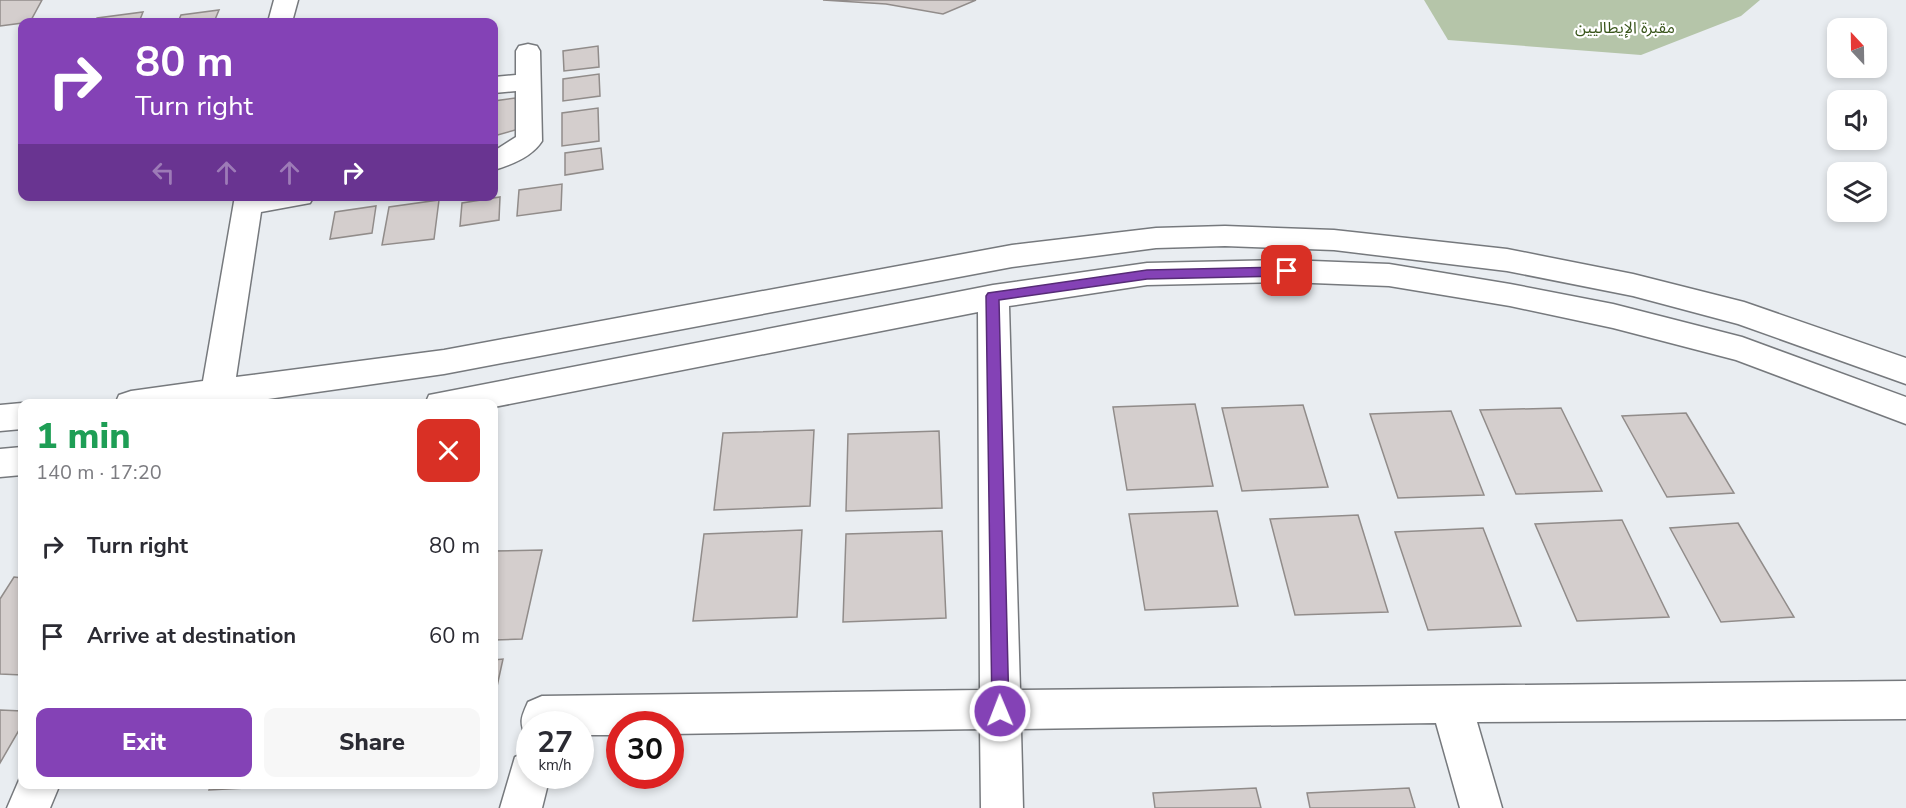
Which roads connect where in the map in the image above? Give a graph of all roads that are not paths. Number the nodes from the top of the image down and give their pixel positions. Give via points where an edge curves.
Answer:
1 (286, 0) edge
2 (281, 18) edge
3 (528, 51) dead end
4 (528, 82) junction
5 (498, 85) edge
6 (498, 159) edge
7 (249, 201) edge
8 (993, 296) junction
9 (1906, 371) edge
10 (217, 399) edge
11 (467, 399) edge
12 (1906, 411) edge
13 (18, 416) edge
14 (0, 418) edge
15 (18, 461) edge
16 (0, 463) edge
17 (1906, 700) edge
18 (1451, 703) junction
19 (1000, 711) junction
20 (594, 715) edge
21 (36, 789) edge
22 (526, 789) edge
23 (27, 808) edge
24 (521, 808) edge
25 (1002, 808) edge
26 (1481, 808) edge

1 - 2 street
3 - 4 street
4 - 5 street
4 - 6 street via 529,141
7 - 10 street
8 - 11 street
8 - 12 street via 1147,274 1287,271 1389,275 1613,316 1742,349
8 - 19 street
9 - 10 street via 1744,314 1530,264 1334,240 1225,236 1156,238 1012,256 444,362
13 - 14 street
15 - 16 street
17 - 18 street
18 - 19 street
18 - 26 street
19 - 20 street
19 - 25 street
21 - 23 street
22 - 24 street

